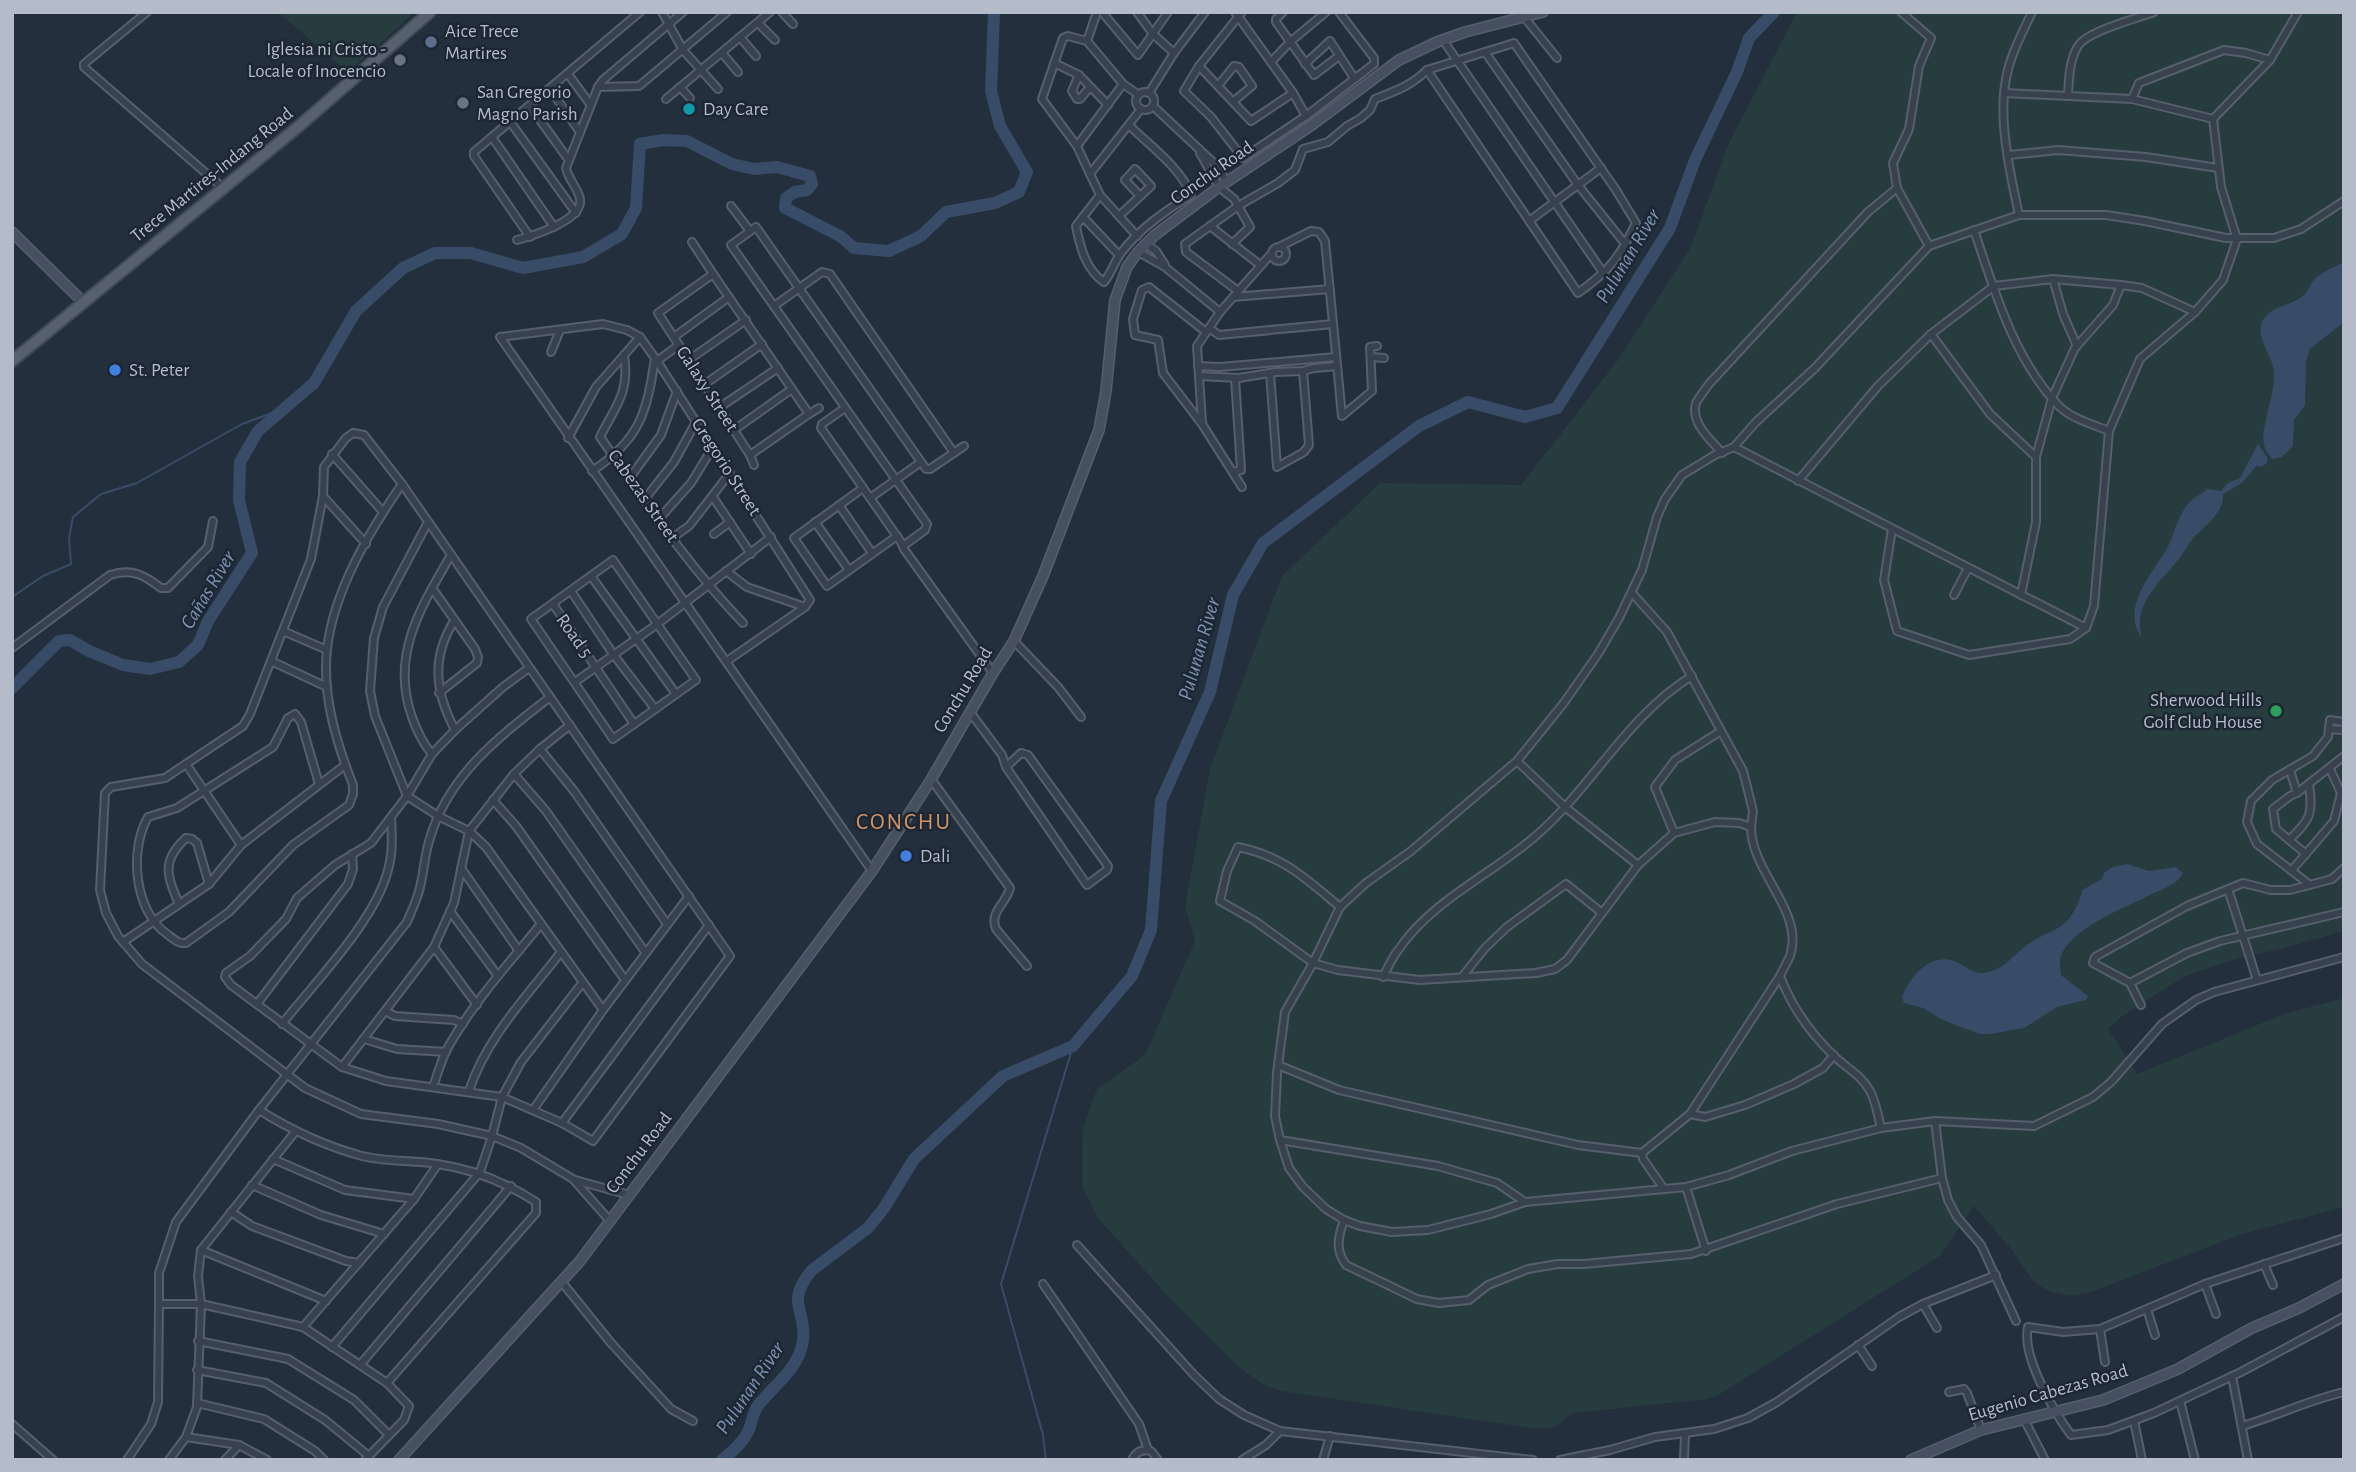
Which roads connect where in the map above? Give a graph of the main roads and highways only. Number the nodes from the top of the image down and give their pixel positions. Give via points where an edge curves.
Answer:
1 (430, 12) edge
2 (1543, 12) edge
3 (12, 232) edge
4 (83, 302) junction
5 (12, 361) edge
6 (2344, 1284) edge
7 (399, 1460) edge
8 (1911, 1460) edge

1 - 4 main road, Trece Martires-Indang Road
2 - 7 main road, Conchu Road via 1443,40 1399,60 1223,184 1138,252 1115,300 1099,430 1043,576 1014,641 931,779 872,871 610,1221
3 - 4 main road
4 - 5 main road, Trece Martires-Indang Road
6 - 8 main road, Eugenio Cabezas Road via 2178,1369 2103,1400 1981,1430

